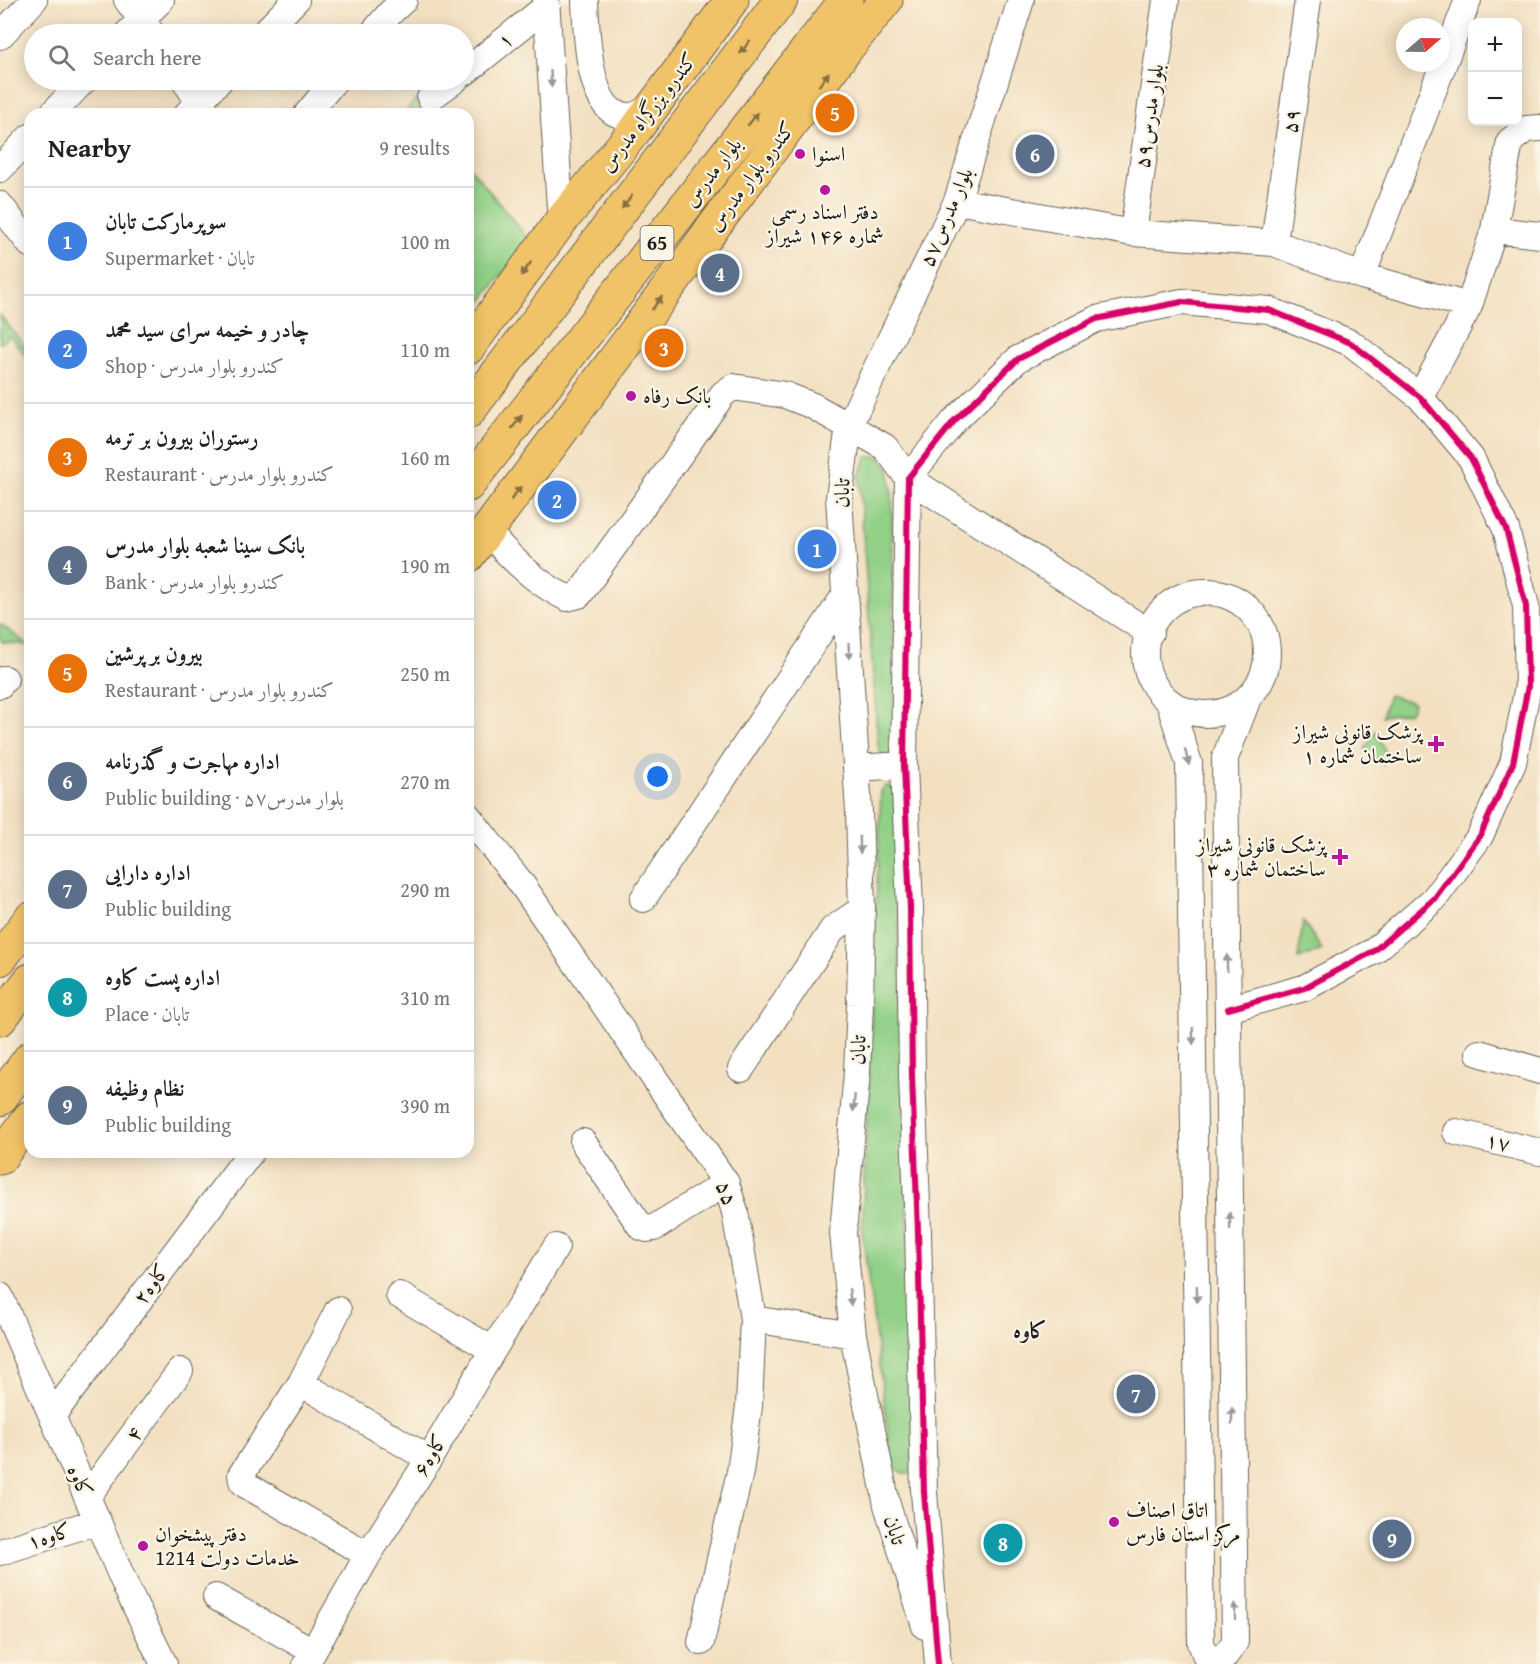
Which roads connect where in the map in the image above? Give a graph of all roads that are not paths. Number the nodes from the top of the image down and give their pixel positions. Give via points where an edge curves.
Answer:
1 (34, 0) edge
2 (161, 0) edge
3 (296, 0) edge
4 (404, 0) edge
5 (585, 0) edge
6 (780, 0) edge
7 (846, 0) edge
8 (867, 0) edge
9 (886, 0) edge
10 (1021, 0) edge
11 (1166, 0) edge
12 (1308, 0) edge
13 (1468, 0) edge
14 (732, 1) edge
15 (547, 3) edge
16 (137, 22) edge
17 (273, 24) edge
18 (380, 24) edge
19 (0, 36) edge
20 (587, 41) junction
21 (549, 43) junction
22 (806, 52) junction
23 (474, 65) edge
24 (75, 90) edge
25 (189, 90) edge
26 (213, 90) edge
27 (327, 90) edge
28 (442, 90) edge
29 (430, 98) dead end
30 (655, 104) junction
31 (58, 108) edge
32 (197, 108) edge
33 (199, 108) edge
34 (312, 108) edge
35 (1540, 128) edge
36 (24, 143) edge
37 (0, 169) edge
38 (957, 201) junction
39 (0, 205) edge
40 (561, 222) junction
41 (1494, 230) junction
42 (1133, 233) junction
43 (1540, 235) edge
44 (24, 236) edge
45 (1274, 243) junction
46 (1362, 276) junction
47 (1469, 306) junction
48 (475, 339) edge
49 (1420, 397) junction
50 (474, 404) edge
51 (849, 425) junction
52 (474, 477) edge
53 (908, 478) junction
54 (478, 544) edge
55 (845, 595) junction
56 (1150, 633) junction
57 (1248, 698) junction
58 (1169, 702) junction
59 (904, 765) junction
60 (856, 768) junction
61 (474, 824) edge
62 (643, 898) dead end
63 (862, 909) junction
64 (24, 927) edge
65 (0, 959) edge
66 (24, 988) edge
67 (1228, 1009) junction
68 (0, 1019) edge
69 (1479, 1053) dead end
70 (24, 1066) edge
71 (741, 1069) dead end
72 (1540, 1071) edge
73 (0, 1099) edge
74 (24, 1126) edge
75 (1456, 1131) dead end
76 (583, 1142) dead end
77 (1540, 1152) edge
78 (0, 1158) edge
79 (246, 1158) edge
80 (726, 1183) junction
81 (556, 1247) dead end
82 (399, 1295) dead end
83 (0, 1296) edge
84 (338, 1310) dead end
85 (753, 1319) junction
86 (853, 1335) junction
87 (493, 1350) junction
88 (180, 1371) dead end
89 (301, 1383) junction
90 (52, 1416) junction
91 (429, 1459) junction
92 (87, 1497) junction
93 (98, 1521) junction
94 (0, 1552) edge
95 (368, 1555) junction
96 (216, 1597) dead end
97 (701, 1642) dead end
98 (310, 1658) edge
99 (164, 1664) edge
100 (937, 1664) edge
101 (1209, 1664) edge
102 (1219, 1664) edge

1 - 19 street
2 - 16 street
3 - 17 street
4 - 18 street
5 - 20 street
6 -> 50 main road, 65
7 - 22 main road, بلوار مدرس / 65
8 - 22 main road
54 -> 9 main road, کندرو بلوار مدرس
10 - 38 street, بلوار مدرس۵۷
11 - 42 street, بلوار مدرس۵۹
12 - 45 street, ۵۹
13 - 46 street
14 - 30 main road, کندرو بزرگراه مدرس
15 - 21 street
15 - 23 street, ۱
20 - 21 street via 580,54 568,57
20 - 30 street via 594,80 601,99 613,112 632,116
21 -> 40 street
52 -> 22 main road, بلوار مدرس / 65
24 - 31 street
25 - 32 street
26 - 33 street
27 - 34 street
28 - 29 street
30 - 40 main road, کندرو بزرگراه مدرس
35 - 41 street via 1526,129 1510,141
36 - 37 street
38 - 42 street
38 - 51 street, بلوار مدرس۵۷
39 - 44 street
40 -> 48 main road
41 - 43 street
41 - 47 street
42 - 45 street
45 - 46 street
46 - 47 street
47 - 49 street
49 - 53 street via 1351,343 1269,310 1182,302 1096,319 1018,359 955,420
49 - 67 street via 1471,458 1506,529 1526,606 1528,686 1512,763 1480,836 1434,899 1374,951 1304,988
51 - 53 street via 885,447
51 - 54 street via 785,395 733,387 723,394 579,595 567,598 554,592 509,556
51 - 55 street, تابان via 839,498
53 - 56 street
53 - 59 street
55 -> 60 street, تابان
55 - 62 street
56 - 57 street via 1164,610 1179,598 1197,592 1233,598 1249,609 1266,642 1267,661 1261,682
56 - 58 street via 1147,666 1155,686
57 - 58 street via 1230,710 1209,714 1188,711
67 -> 57 street via 1226,758
58 -> 101 street via 1190,763 1202,1643
59 - 60 street
59 - 100 street via 924,1492
60 -> 63 street, تابان
61 - 80 street, ۵۵ via 521,883
63 - 71 street via 833,929
63 -> 86 street, تابان via 860,1004 843,1233
64 - 65 main road
66 - 68 main road
102 -> 67 street via 1235,1642
69 - 72 street
70 - 73 main road
74 - 78 main road
75 - 77 street, ۱۷
76 - 80 street via 641,1227 647,1229
79 - 90 street, کاوه۲
80 - 85 street, ۵۵ via 735,1212
81 - 87 street, کاوه۶
82 - 87 street
83 - 90 street, کاوه
84 - 89 street
85 - 86 street
85 - 97 street, ۵۵ via 749,1407 740,1472
86 - 100 street, تابان via 887,1505
87 - 91 street, کاوه۶
88 - 92 street, ۴
89 - 91 street
89 - 95 street via 241,1475 242,1480
90 - 92 street, کاوه
91 - 95 street, کاوه۶
92 - 93 street, کاوه
93 - 94 street, کاوه۱
93 - 99 street, کاوه
95 - 98 street, کاوه۶
96 - 98 street

